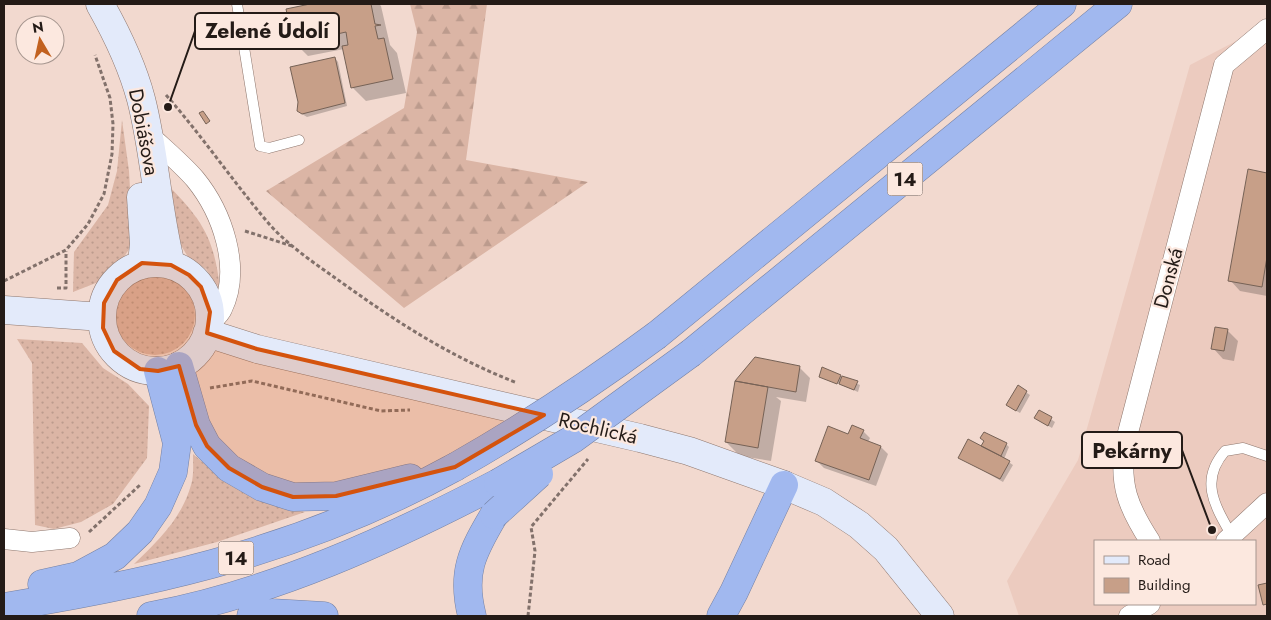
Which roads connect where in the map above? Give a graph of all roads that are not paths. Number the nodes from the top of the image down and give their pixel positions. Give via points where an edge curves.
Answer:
1 (99, 4) edge
2 (236, 4) edge
3 (1062, 4) edge
4 (1118, 4) edge
5 (1267, 29) edge
6 (299, 140) dead end
7 (156, 142) junction
8 (142, 263) junction
9 (171, 265) junction
10 (4, 310) edge
11 (102, 317) junction
12 (208, 328) junction
13 (169, 368) junction
14 (573, 439) junction
15 (1267, 456) edge
16 (455, 467) junction
17 (784, 485) junction
18 (1267, 503) edge
19 (70, 538) road end
20 (4, 539) edge
21 (1229, 539) edge
22 (1149, 540) edge
23 (4, 589) edge
24 (1148, 605) edge
25 (4, 607) edge
26 (151, 616) edge
27 (252, 616) edge
28 (324, 616) edge
29 (472, 616) edge
30 (720, 616) edge
31 (940, 616) edge
32 (1129, 616) edge

1 - 7 street, Dobiášova via 120,38
1 - 8 street, Dobiášova via 131,100 138,139 144,244
2 - 6 lane via 260,146 269,148
3 - 16 highway, 14, bridge via 657,335 533,422
4 - 14 highway, 14, bridge via 691,353
5 - 22 street, Donská via 1224,65 1125,444 1122,462 1124,488 1133,514
7 - 9 street, Dobiášova via 163,234
7 - 12 street via 196,180 215,211 227,245 230,280 222,310
8 - 9 street
8 - 11 street via 124,273 111,288
9 - 12 street via 190,275 201,288 207,299
10 - 11 street
11 - 13 street via 106,338 124,361 140,369
12 - 13 street via 200,348 191,358
12 - 17 street, Rochlická via 256,349 689,451
13 - 16 highway via 207,446 229,468 262,487 293,497 336,496
13 - 23 highway via 177,443 173,472 158,506 140,532 115,556 78,576
14 - 26 highway, 14, bridge via 432,518 348,555 235,595
14 - 29 highway, bridge via 494,515 480,538 468,565 467,597
15 - 21 lane via 1243,448 1225,451 1214,468 1210,484
16 - 25 highway, 14 via 340,523 285,544 157,579
17 - 30 highway
17 - 31 street, Rochlická via 824,502 859,525 886,549
18 - 21 street
19 - 20 street via 32,542
24 - 32 street
27 - 28 highway via 272,613

